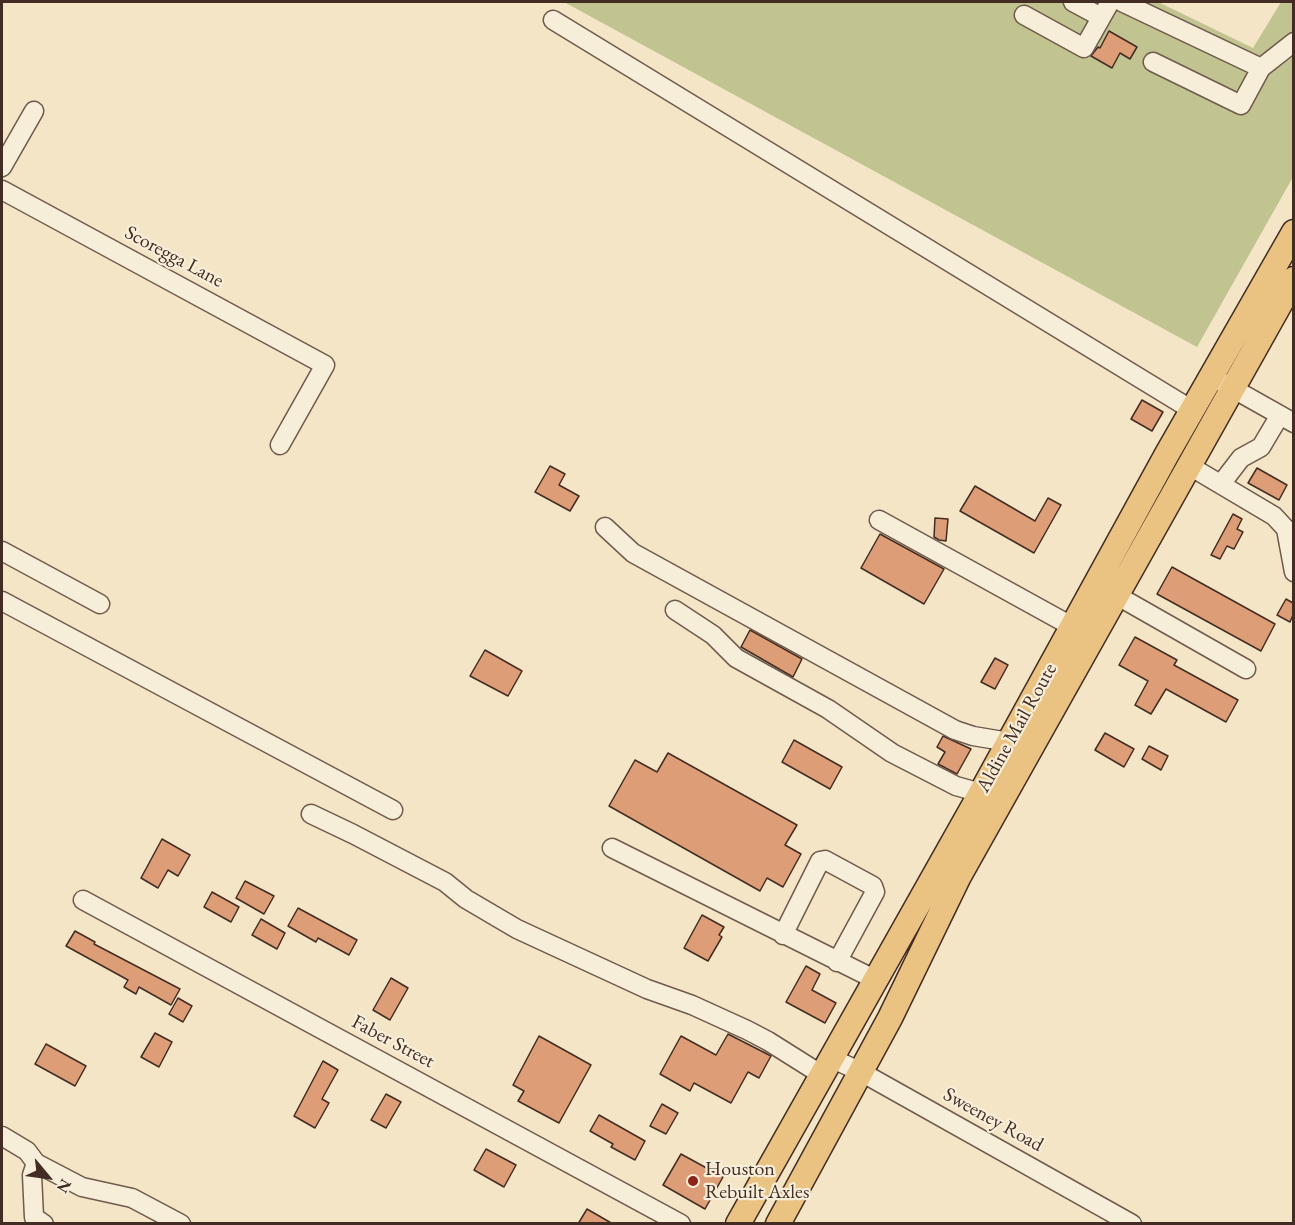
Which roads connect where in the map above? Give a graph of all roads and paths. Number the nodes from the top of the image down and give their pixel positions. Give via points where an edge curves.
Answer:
1 (1073, 2) edge
2 (1122, 2) edge
3 (1106, 9) edge
4 (1024, 15) dead end
5 (553, 20) dead end
6 (1293, 44) edge
7 (1153, 62) dead end
8 (1262, 68) junction
9 (34, 111) dead end
10 (2, 167) edge
11 (2, 190) edge
12 (1293, 232) edge
13 (1293, 279) edge
14 (1221, 382) junction
15 (1192, 410) junction
16 (1287, 419) edge
17 (280, 445) dead end
18 (1188, 465) junction
19 (1221, 484) junction
20 (879, 520) dead end
21 (605, 527) dead end
22 (2, 551) edge
23 (1293, 573) edge
24 (1105, 590) junction
25 (2, 601) edge
26 (100, 604) dead end
27 (675, 610) dead end
28 (1073, 627) junction
29 (1246, 669) dead end
30 (1009, 742) junction
31 (991, 798) junction
32 (393, 810) dead end
33 (310, 814) dead end
34 (612, 849) dead end
35 (83, 900) dead end
36 (783, 935) junction
37 (837, 962) junction
38 (876, 980) junction
39 (903, 993) junction
40 (826, 1067) junction
41 (861, 1072) junction
42 (2, 1136) edge
43 (36, 1163) junction
44 (175, 1222) edge
45 (44, 1224) edge
46 (681, 1224) edge
47 (738, 1224) edge
48 (778, 1224) edge
49 (1132, 1224) edge

1 - 3 street
2 - 8 street
3 - 4 street via 1084,48
5 - 15 street
6 - 8 street
7 - 8 street via 1241,105
9 - 10 street
11 - 17 street, Scoregga Lane via 325,365
12 - 14 main road, Aldine Mail Route
13 - 14 main road, Aldine Mail Route
14 - 15 main road, Aldine Mail Route
14 - 16 street
14 - 18 main road, Aldine Mail Route
15 - 24 main road, Aldine Mail Route
16 - 19 street via 1261,447 1241,458
18 - 19 street
18 - 24 main road, Aldine Mail Route
19 - 23 street via 1274,516 1286,529
20 - 28 street
21 - 30 street via 633,553 955,730
22 - 26 street
24 - 28 main road, Aldine Mail Route
24 - 29 street
24 - 31 main road, Aldine Mail Route
25 - 32 street
27 - 31 street via 713,635 736,658 828,709 892,753 956,786
28 - 30 main road, Aldine Mail Route
30 - 31 main road, Aldine Mail Route
31 - 38 main road, Aldine Mail Route
31 - 39 main road, Aldine Mail Route
33 - 40 street, Sweeney Road via 445,882 517,929
34 - 36 street
35 - 46 street, Faber Street
36 - 37 street
36 - 37 street via 820,861 825,860 873,886 875,892
37 - 38 street
38 - 39 main road
38 - 40 main road, Aldine Mail Route
39 - 41 main road, Aldine Mail Route
40 - 41 street, Sweeney Road
40 - 47 main road, Aldine Mail Route
41 - 48 main road, Aldine Mail Route
41 - 49 street, Sweeney Road
42 - 43 street via 27,1150
43 - 44 street via 82,1187 132,1197
43 - 45 street via 32,1175 34,1217

